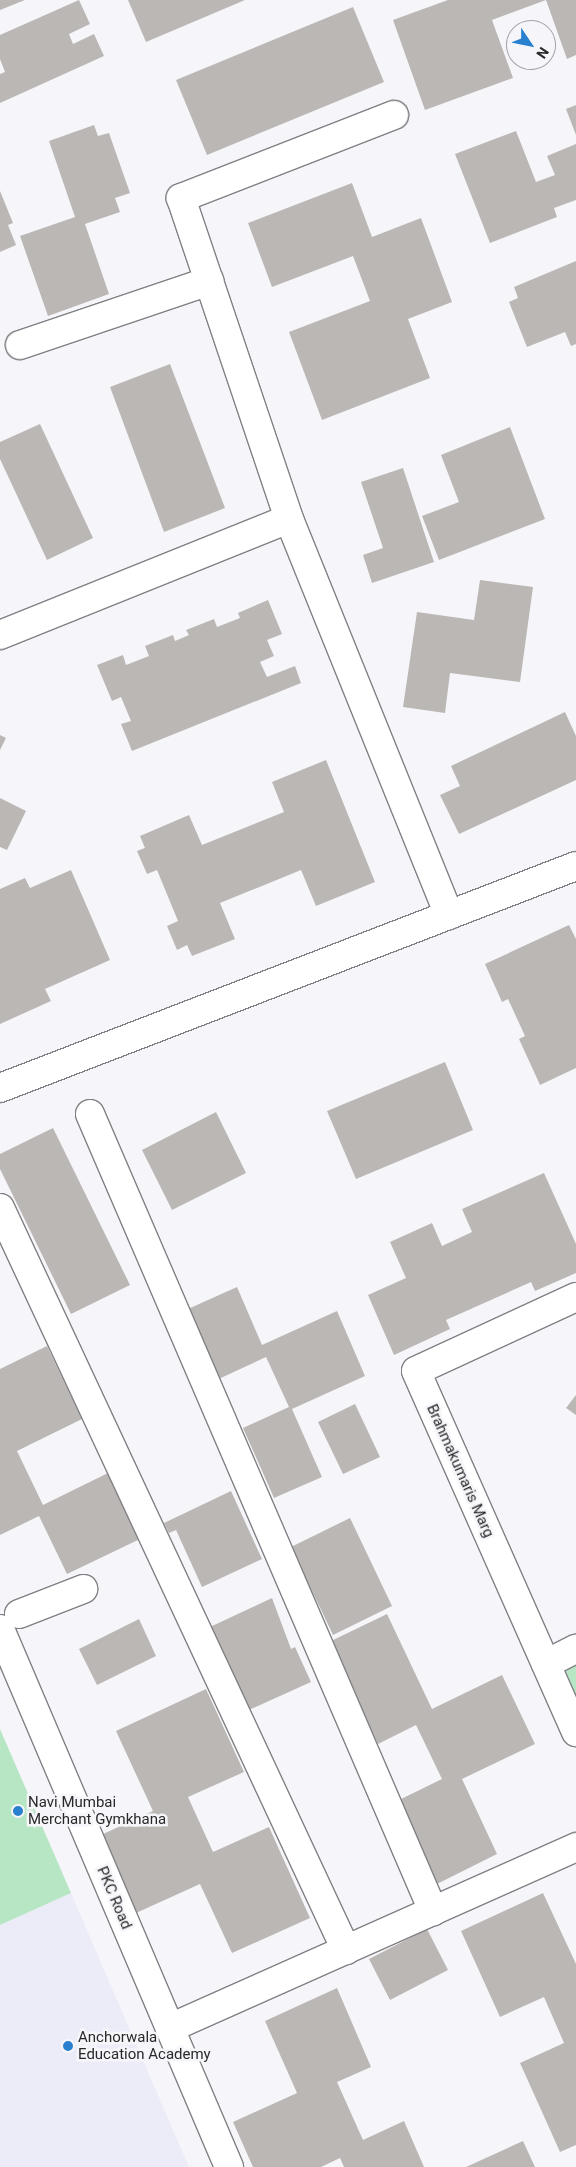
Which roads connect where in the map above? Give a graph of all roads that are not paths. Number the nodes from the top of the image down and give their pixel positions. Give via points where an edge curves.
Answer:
1 (394, 115) dead end
2 (209, 280) junction
3 (20, 345) dead end
4 (289, 519) junction
5 (0, 635) edge
6 (576, 866) edge
7 (449, 915) junction
8 (0, 1088) edge
9 (90, 1114) dead end
10 (0, 1208) edge
11 (576, 1297) edge
12 (83, 1589) dead end
13 (9, 1621) edge
14 (576, 1649) edge
15 (546, 1664) junction
16 (576, 1732) edge
17 (576, 1847) edge
18 (433, 1911) junction
19 (346, 1950) junction
20 (170, 2028) junction
21 (229, 2167) edge

1 - 2 street via 181,198
2 - 3 street
2 - 4 street
4 - 5 street
4 - 7 street
6 - 7 street
7 - 8 street
9 - 18 street
10 - 19 street
11 - 15 street, Brahmakumaris Marg via 416,1372
12 - 13 street
13 - 20 street, PKC Road
14 - 15 street
15 - 16 street, Brahmakumaris Marg
17 - 18 street
18 - 19 street
19 - 20 street
20 - 21 street, PKC Road

